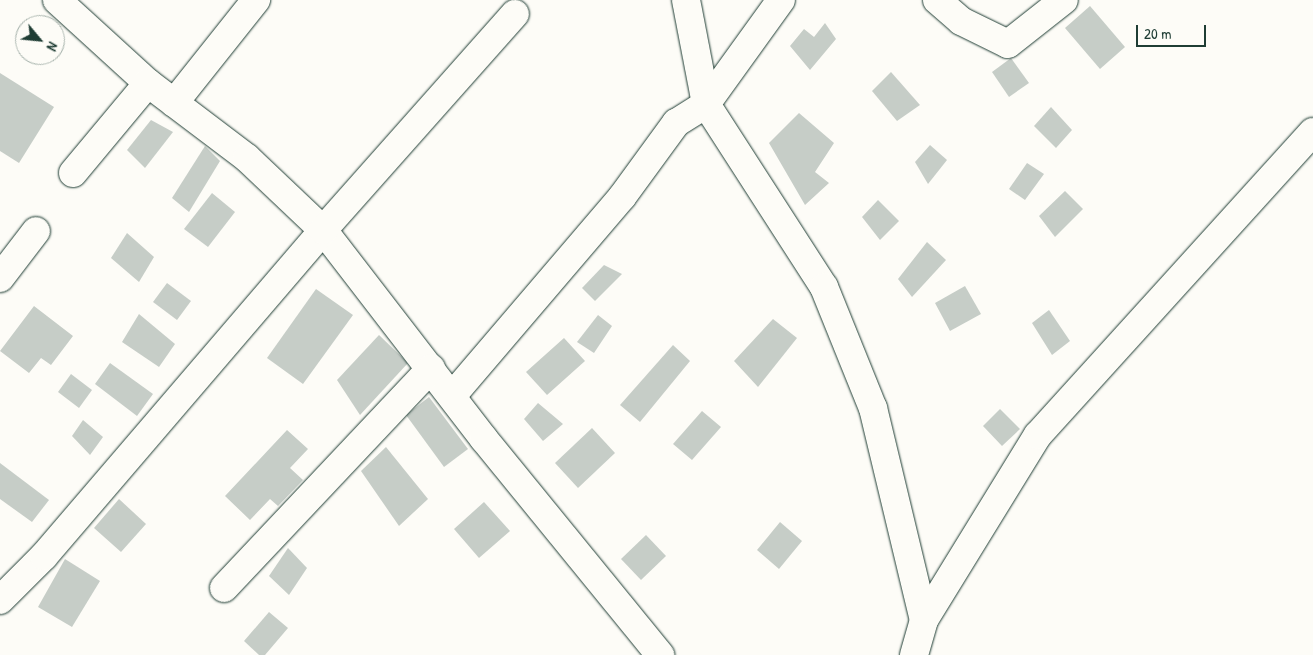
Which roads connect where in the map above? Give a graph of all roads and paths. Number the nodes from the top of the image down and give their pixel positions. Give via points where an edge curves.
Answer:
1 (57, 0) edge
2 (256, 0) edge
3 (686, 0) edge
4 (781, 0) edge
5 (937, 0) edge
6 (1064, 0) edge
7 (515, 14) dead end
8 (148, 84) junction
9 (174, 103) junction
10 (706, 104) junction
11 (1313, 132) edge
12 (73, 174) dead end
13 (323, 230) junction
14 (36, 231) dead end
15 (0, 278) edge
16 (431, 368) junction
17 (452, 396) junction
18 (224, 588) dead end
19 (0, 600) edge
20 (924, 620) junction
21 (660, 655) edge
22 (914, 655) edge

1 - 8 street
2 - 9 street
3 - 10 street
4 - 10 street
5 - 6 street via 961,21 1008,44
7 - 13 street
8 - 9 street
8 - 12 street
9 - 13 street via 247,158
10 - 17 street via 676,123 622,197
10 - 20 street via 824,287 873,408
11 - 20 street via 1038,435
13 - 16 street
13 - 19 street via 44,556
14 - 15 street
16 - 17 street
16 - 18 street
17 - 21 street
20 - 22 street

